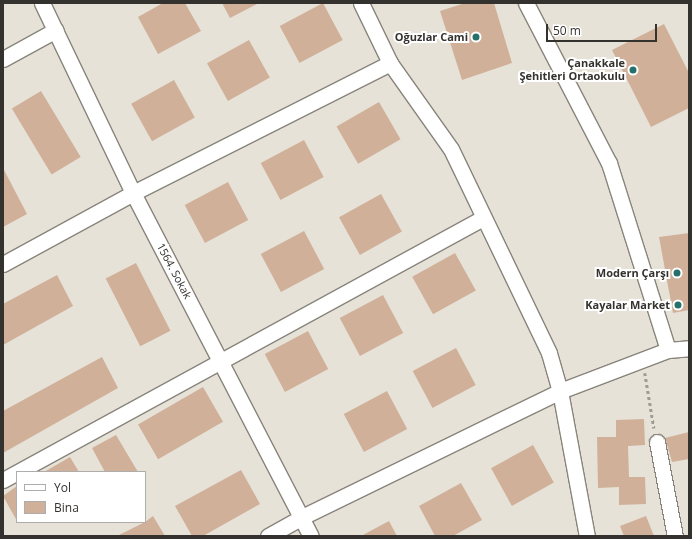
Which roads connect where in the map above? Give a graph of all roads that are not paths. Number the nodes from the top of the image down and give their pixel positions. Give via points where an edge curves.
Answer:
1 (42, 3) edge
2 (361, 3) edge
3 (526, 3) edge
4 (56, 30) junction
5 (3, 59) edge
6 (390, 63) junction
7 (133, 193) junction
8 (483, 218) junction
9 (3, 264) edge
10 (689, 348) edge
11 (668, 350) junction
12 (221, 359) junction
13 (560, 391) junction
14 (657, 442) road end
15 (19, 471) edge
16 (16, 473) edge
17 (3, 480) edge
18 (302, 516) junction
19 (268, 536) edge
20 (311, 536) edge
21 (587, 536) edge
22 (675, 536) edge

1 - 4 street, 1564. Sokak
2 - 6 street
3 - 11 street via 609,163
4 - 5 street
4 - 7 street, 1564. Sokak
6 - 7 street
6 - 8 street via 451,149
7 - 9 street
7 - 12 street, 1564. Sokak
8 - 12 street
8 - 13 street via 549,354
10 - 11 street
11 - 13 street
12 - 15 street
12 - 18 street, 1564. Sokak
13 - 18 street
13 - 21 street
14 - 22 street
16 - 17 street
18 - 19 street
18 - 20 street, 1564. Sokak

